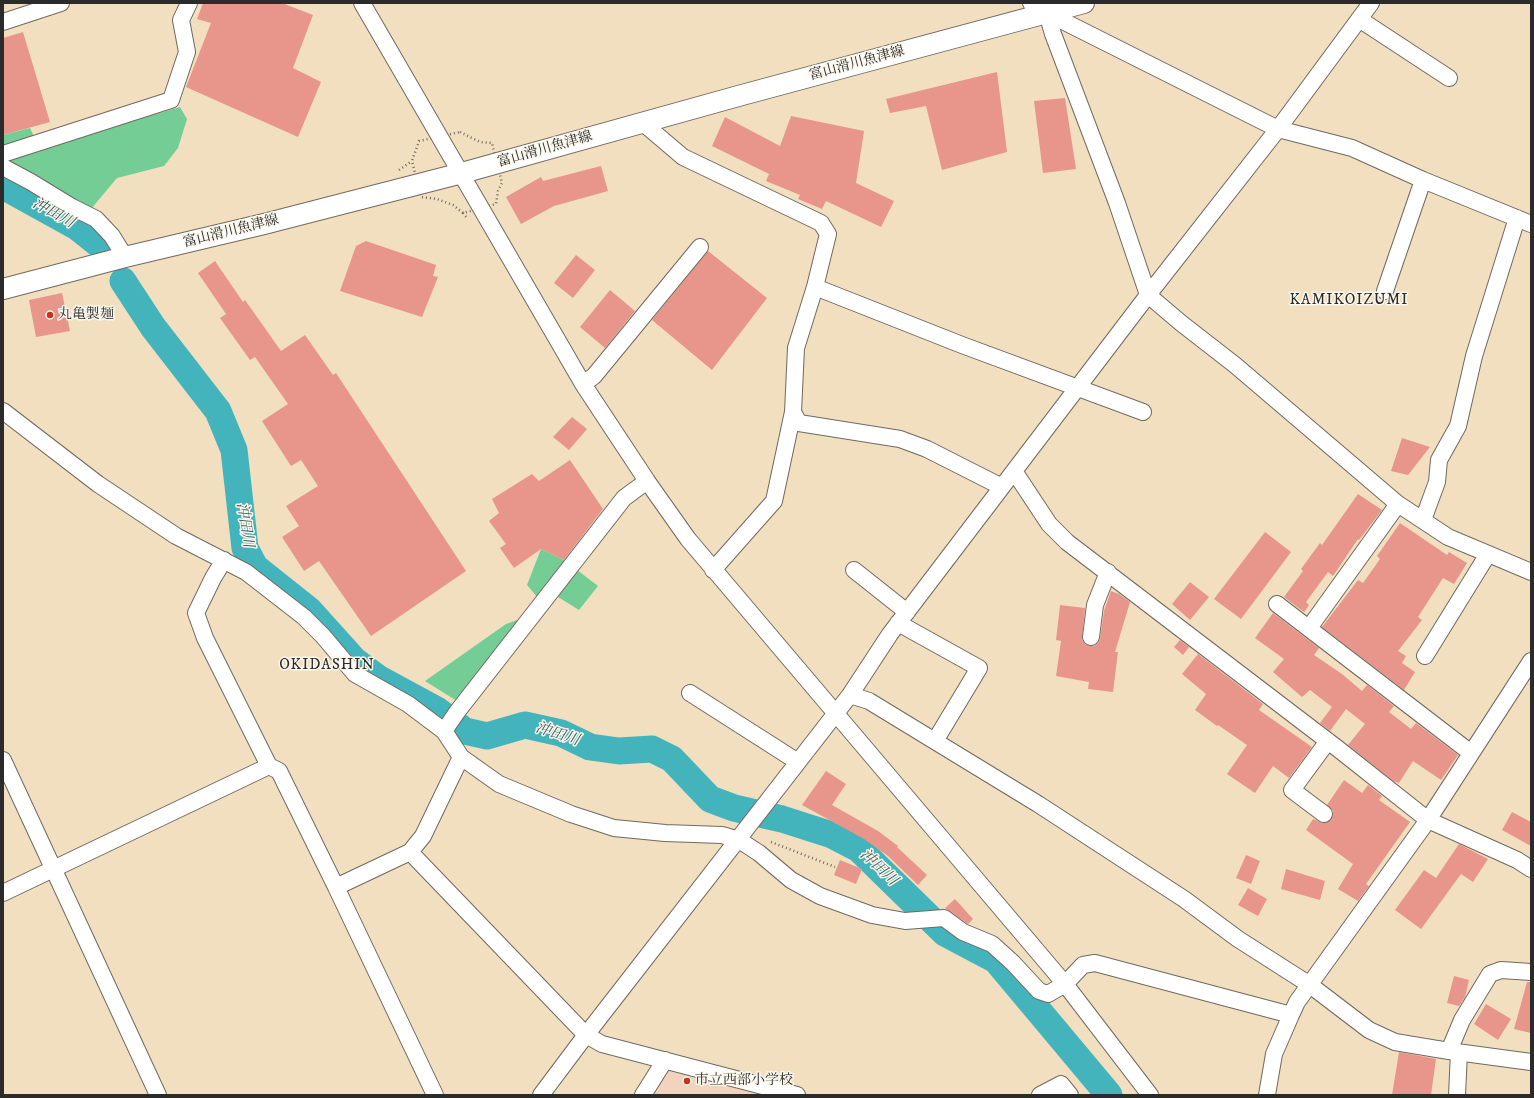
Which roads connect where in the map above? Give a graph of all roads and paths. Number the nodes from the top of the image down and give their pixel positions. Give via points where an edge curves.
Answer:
1 (61, 3) edge
2 (189, 3) edge
3 (362, 3) edge
4 (1084, 3) edge
5 (1371, 3) edge
6 (1039, 8) edge
7 (1360, 19) junction
8 (3, 22) edge
9 (1449, 78) dead end
10 (643, 123) junction
11 (1278, 128) junction
12 (3, 154) edge
13 (3, 168) edge
14 (462, 173) junction
15 (1423, 180) junction
16 (496, 204) dead end
17 (500, 210) dead end
18 (1524, 221) edge
19 (700, 247) dead end
20 (125, 257) junction
21 (815, 287) junction
22 (3, 289) edge
23 (1385, 291) dead end
24 (1148, 295) junction
25 (583, 384) junction
26 (1077, 388) junction
27 (3, 411) edge
28 (792, 412) junction
29 (1144, 412) dead end
30 (1014, 471) junction
31 (647, 481) junction
32 (1002, 487) junction
33 (1398, 504) junction
34 (1423, 520) junction
35 (1488, 554) junction
36 (224, 560) junction
37 (714, 570) junction
38 (854, 570) dead end
39 (1108, 572) junction
40 (1531, 572) edge
41 (1277, 604) dead end
42 (903, 618) junction
43 (1309, 628) junction
44 (1091, 637) dead end
45 (1425, 656) dead end
46 (1531, 660) edge
47 (690, 693) dead end
48 (850, 695) junction
49 (835, 714) junction
50 (444, 731) junction
51 (935, 741) junction
52 (1328, 741) junction
53 (1471, 753) junction
54 (461, 757) junction
55 (3, 760) edge
56 (798, 762) junction
57 (269, 766) junction
58 (1324, 814) dead end
59 (1428, 820) junction
60 (742, 836) junction
61 (410, 852) junction
62 (835, 867) dead end
63 (54, 868) junction
64 (1531, 869) edge
65 (336, 887) junction
66 (3, 893) edge
67 (1531, 972) edge
68 (1065, 984) junction
69 (1310, 985) junction
70 (1291, 1015) junction
71 (586, 1035) junction
72 (1454, 1052) junction
73 (665, 1060) junction
74 (1531, 1062) edge
75 (158, 1095) edge
76 (435, 1095) edge
77 (542, 1095) edge
78 (643, 1095) edge
79 (797, 1095) edge
80 (1040, 1095) edge
81 (1070, 1095) edge
82 (1150, 1095) edge
83 (1267, 1095) edge
84 (1457, 1095) edge

1 - 8 street
2 - 12 street via 181,20 187,52 171,100
3 - 14 street
4 - 6 main road, 富山滑川魚津線
5 - 7 street
6 - 10 main road, 富山滑川魚津線
6 - 11 street
6 - 24 street via 1053,34 1117,203
7 - 9 street
7 - 11 street
10 - 14 main road, 富山滑川魚津線
10 - 21 street via 683,157 821,223 828,234
11 - 15 street via 1352,148
11 - 24 street
13 - 20 street via 96,219 112,236
14 - 20 main road, 富山滑川魚津線
14 - 25 street
15 - 18 street
15 - 23 street
16 - 17 path
18 - 34 street via 1474,356 1458,426 1439,460 1437,482
19 - 25 street via 594,376
20 - 22 main road, 富山滑川魚津線
21 - 26 street
21 - 28 street via 796,348
24 - 26 street
24 - 33 street
25 - 31 street
26 - 29 street
26 - 30 street
27 - 36 street via 98,484 176,536
28 - 32 street via 799,423 900,438
28 - 37 street via 774,501
30 - 32 street
30 - 39 street via 1049,524 1067,542
31 - 37 street via 688,539
31 - 50 street via 624,498
32 - 42 street
33 - 34 street
33 - 43 street
34 - 35 street via 1448,537
35 - 40 street
35 - 45 street
36 - 50 street via 246,572 304,617 355,674 408,704
36 - 57 street via 196,613 205,638
37 - 49 street
38 - 42 street
39 - 44 street via 1095,605
39 - 52 street
41 - 43 street
42 - 48 street
42 - 51 street via 979,668
43 - 53 street
46 - 53 street
47 - 56 street
48 - 49 street
48 - 51 street via 869,701
49 - 56 street
49 - 68 street
50 - 54 street
51 - 69 street via 1077,829
52 - 58 street via 1292,790
52 - 59 street
53 - 59 street
54 - 60 street via 499,784 571,814 614,828
54 - 61 street via 424,836
55 - 63 street
56 - 60 street
57 - 63 street
57 - 65 street via 279,771
59 - 64 street
59 - 69 street
60 - 62 path
60 - 68 street via 759,854 791,880 820,896 872,915 905,921 944,918 963,932 992,944 1039,991 1048,994
60 - 71 street
61 - 65 street
61 - 71 street
63 - 66 street
63 - 75 street
65 - 76 street
67 - 72 street via 1501,970 1490,974 1462,1020
68 - 70 street via 1083,966 1095,963
68 - 82 street
69 - 70 street
69 - 72 street via 1369,1030 1395,1042
70 - 83 street via 1274,1054
71 - 73 street via 602,1044
71 - 77 street
72 - 74 street
72 - 84 street
73 - 78 street
73 - 79 street
80 - 81 street via 1061,1084

